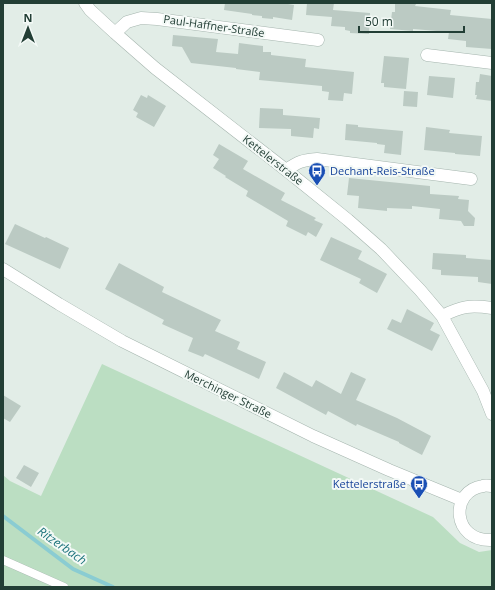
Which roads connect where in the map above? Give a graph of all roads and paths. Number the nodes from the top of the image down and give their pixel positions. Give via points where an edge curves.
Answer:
1 (85, 3) edge
2 (114, 33) junction
3 (318, 40) dead end
4 (427, 55) dead end
5 (492, 63) edge
6 (286, 170) junction
7 (471, 179) dead end
8 (3, 269) edge
9 (492, 308) edge
10 (442, 316) junction
11 (492, 414) edge
12 (492, 486) edge
13 (462, 500) junction
14 (492, 540) edge
15 (3, 560) edge
16 (64, 587) edge

1 - 2 street, Kettelerstraße
2 - 3 street, Paul-Haffner-Straße via 127,22 141,18
2 - 6 street, Kettelerstraße
4 - 5 street
6 - 7 street via 297,162 317,159
6 - 10 street, Kettelerstraße via 381,249
8 - 13 street, Merchinger Straße via 122,341 165,363 313,436
9 - 10 street via 465,306
10 - 11 street, Kettelerstraße via 483,391
12 - 13 street via 475,488
13 - 14 street via 462,526 475,538
15 - 16 lane

